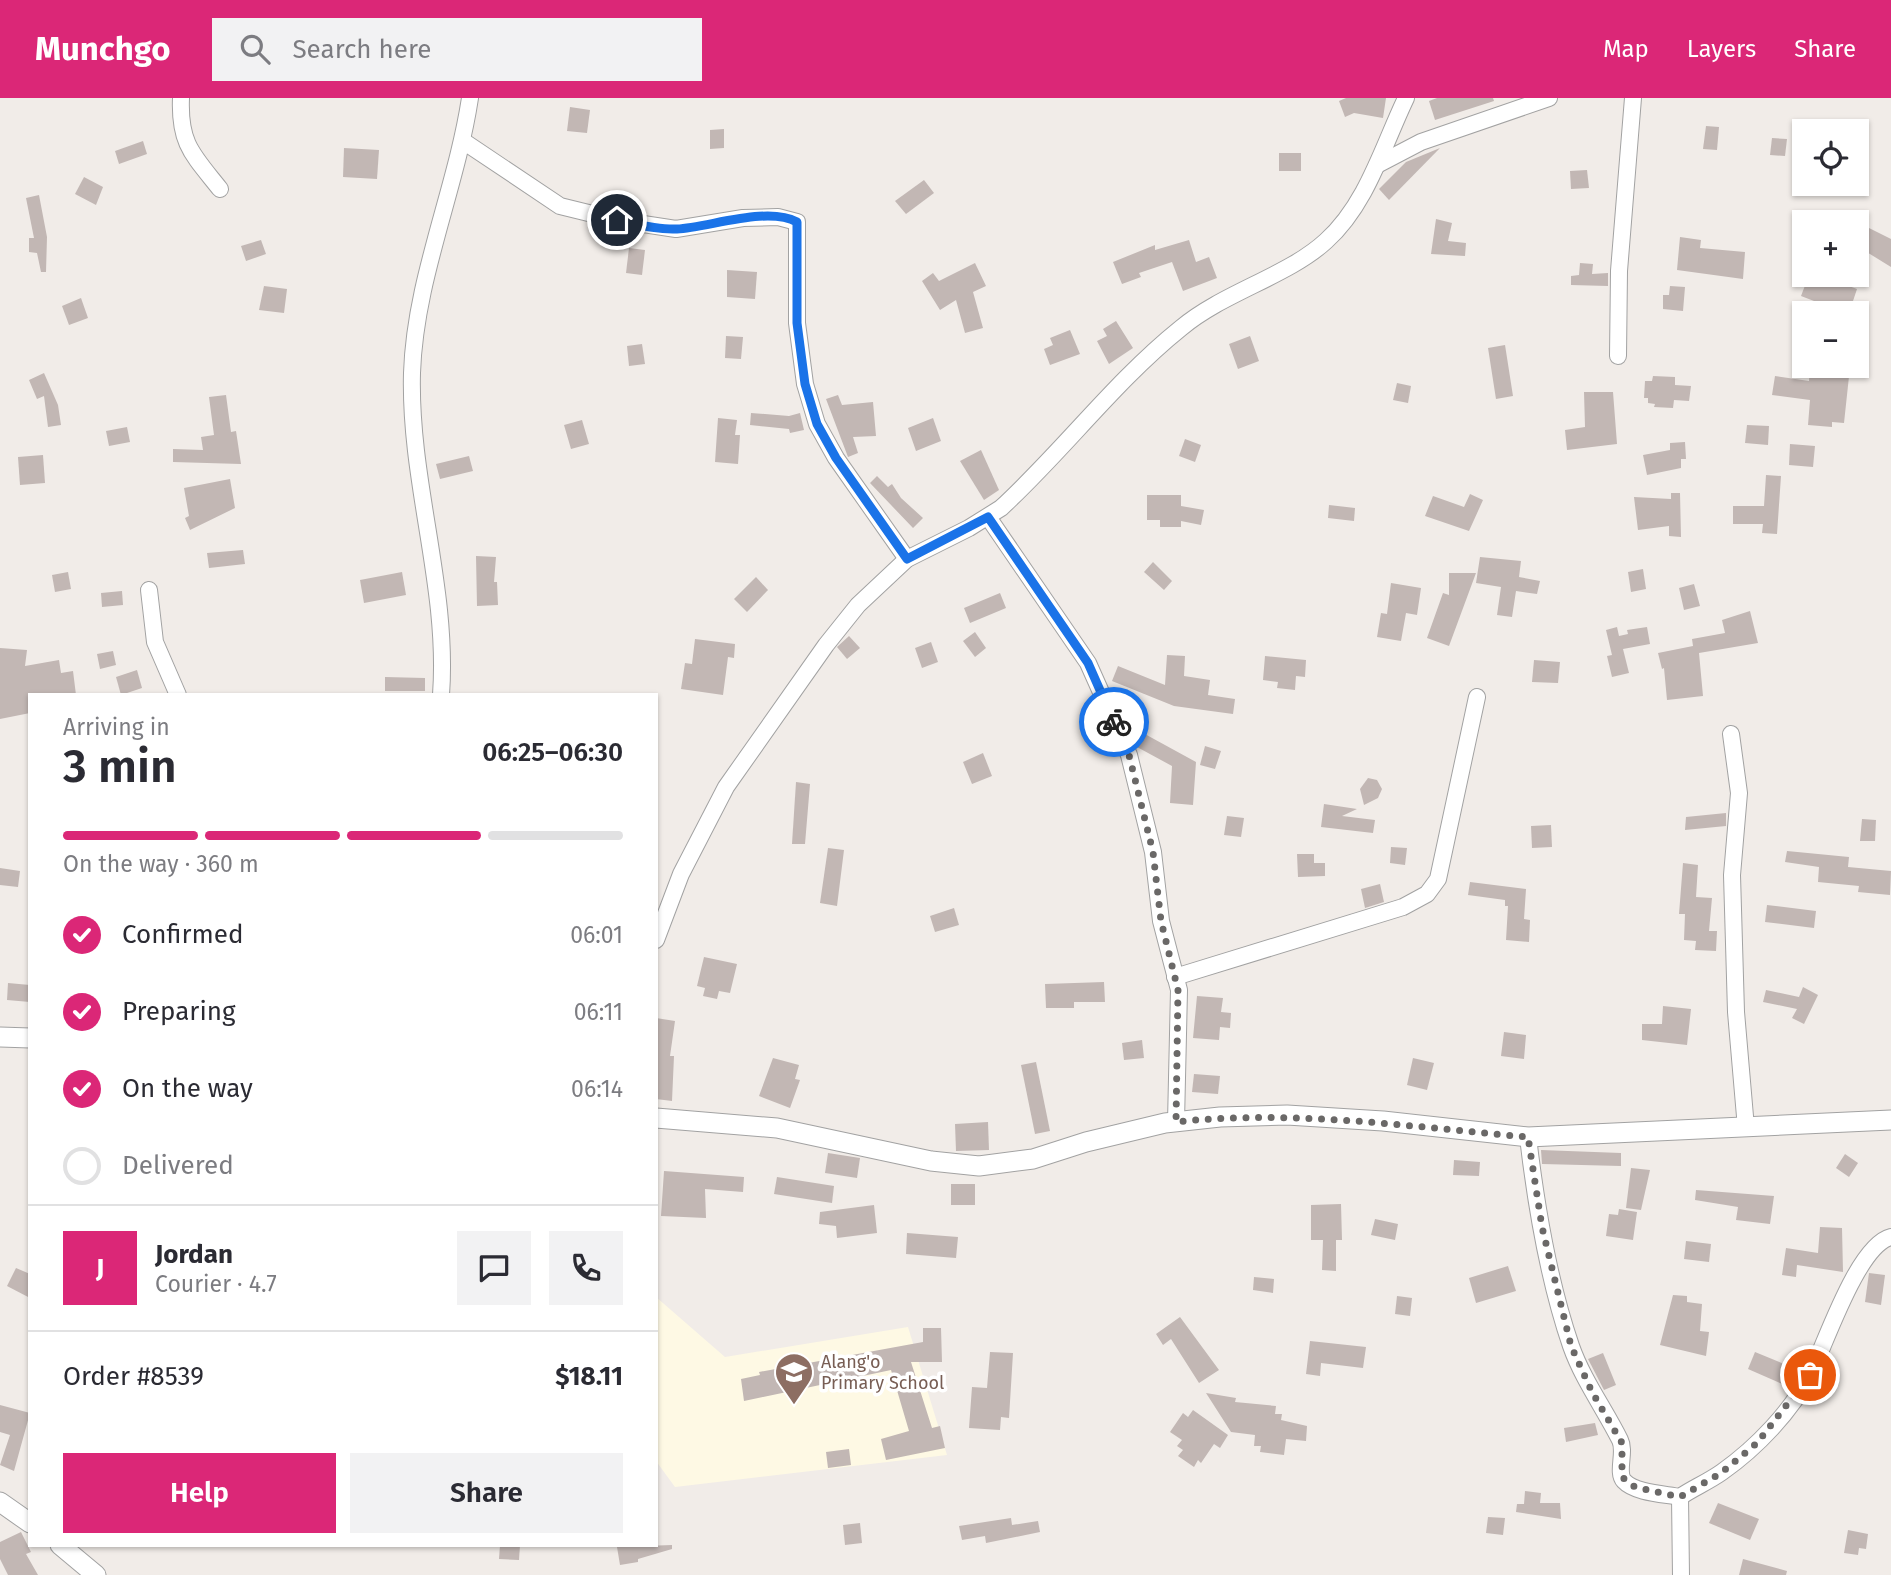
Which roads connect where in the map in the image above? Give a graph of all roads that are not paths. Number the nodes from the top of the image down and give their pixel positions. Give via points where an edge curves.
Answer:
1 (181, 98) edge
2 (470, 98) edge
3 (1406, 98) edge
4 (1549, 98) edge
5 (1633, 98) edge
6 (463, 141) junction
7 (1377, 164) junction
8 (220, 189) dead end
9 (1618, 356) dead end
10 (988, 517) junction
11 (907, 559) junction
12 (149, 590) dead end
13 (177, 693) edge
14 (441, 693) edge
15 (1477, 697) dead end
16 (1731, 734) dead end
17 (658, 935) edge
18 (1175, 977) junction
19 (0, 1037) edge
20 (28, 1038) edge
21 (658, 1118) edge
22 (1891, 1120) edge
23 (1176, 1122) junction
24 (1746, 1128) junction
25 (1528, 1137) junction
26 (1891, 1237) edge
27 (1680, 1497) junction
28 (0, 1503) edge
29 (28, 1521) edge
30 (62, 1547) edge
31 (96, 1575) edge
32 (1681, 1575) edge

1 - 8 street via 183,136 192,157
2 - 6 street
3 - 7 street
4 - 7 street via 1421,142
5 - 9 street via 1619,271
6 - 11 street via 560,206 617,220 676,229 743,218 797,222 797,323 805,384 817,424
6 - 14 street via 424,288 412,375 419,490 444,637
7 - 10 street via 1347,217 1325,242 1218,301 1180,328 1034,478
10 - 11 street
10 - 18 street via 1088,663 1129,755 1153,852 1161,921
11 - 17 street via 858,605 752,747 702,828
12 - 13 street via 155,642
15 - 18 street via 1452,826 1438,879 1427,894 1403,907
16 - 24 street via 1739,793 1732,875 1736,1012
18 - 23 street via 1180,1023
19 - 20 street
21 - 23 street via 777,1128 931,1161 979,1166 1032,1159
22 - 24 street
23 - 25 street via 1287,1115
24 - 25 street
25 - 27 street via 1542,1227 1568,1334 1592,1392 1622,1443 1622,1477 1635,1487
26 - 27 street via 1875,1246 1857,1273 1810,1375 1793,1401 1757,1443 1721,1473
27 - 32 street
28 - 29 street
30 - 31 street

